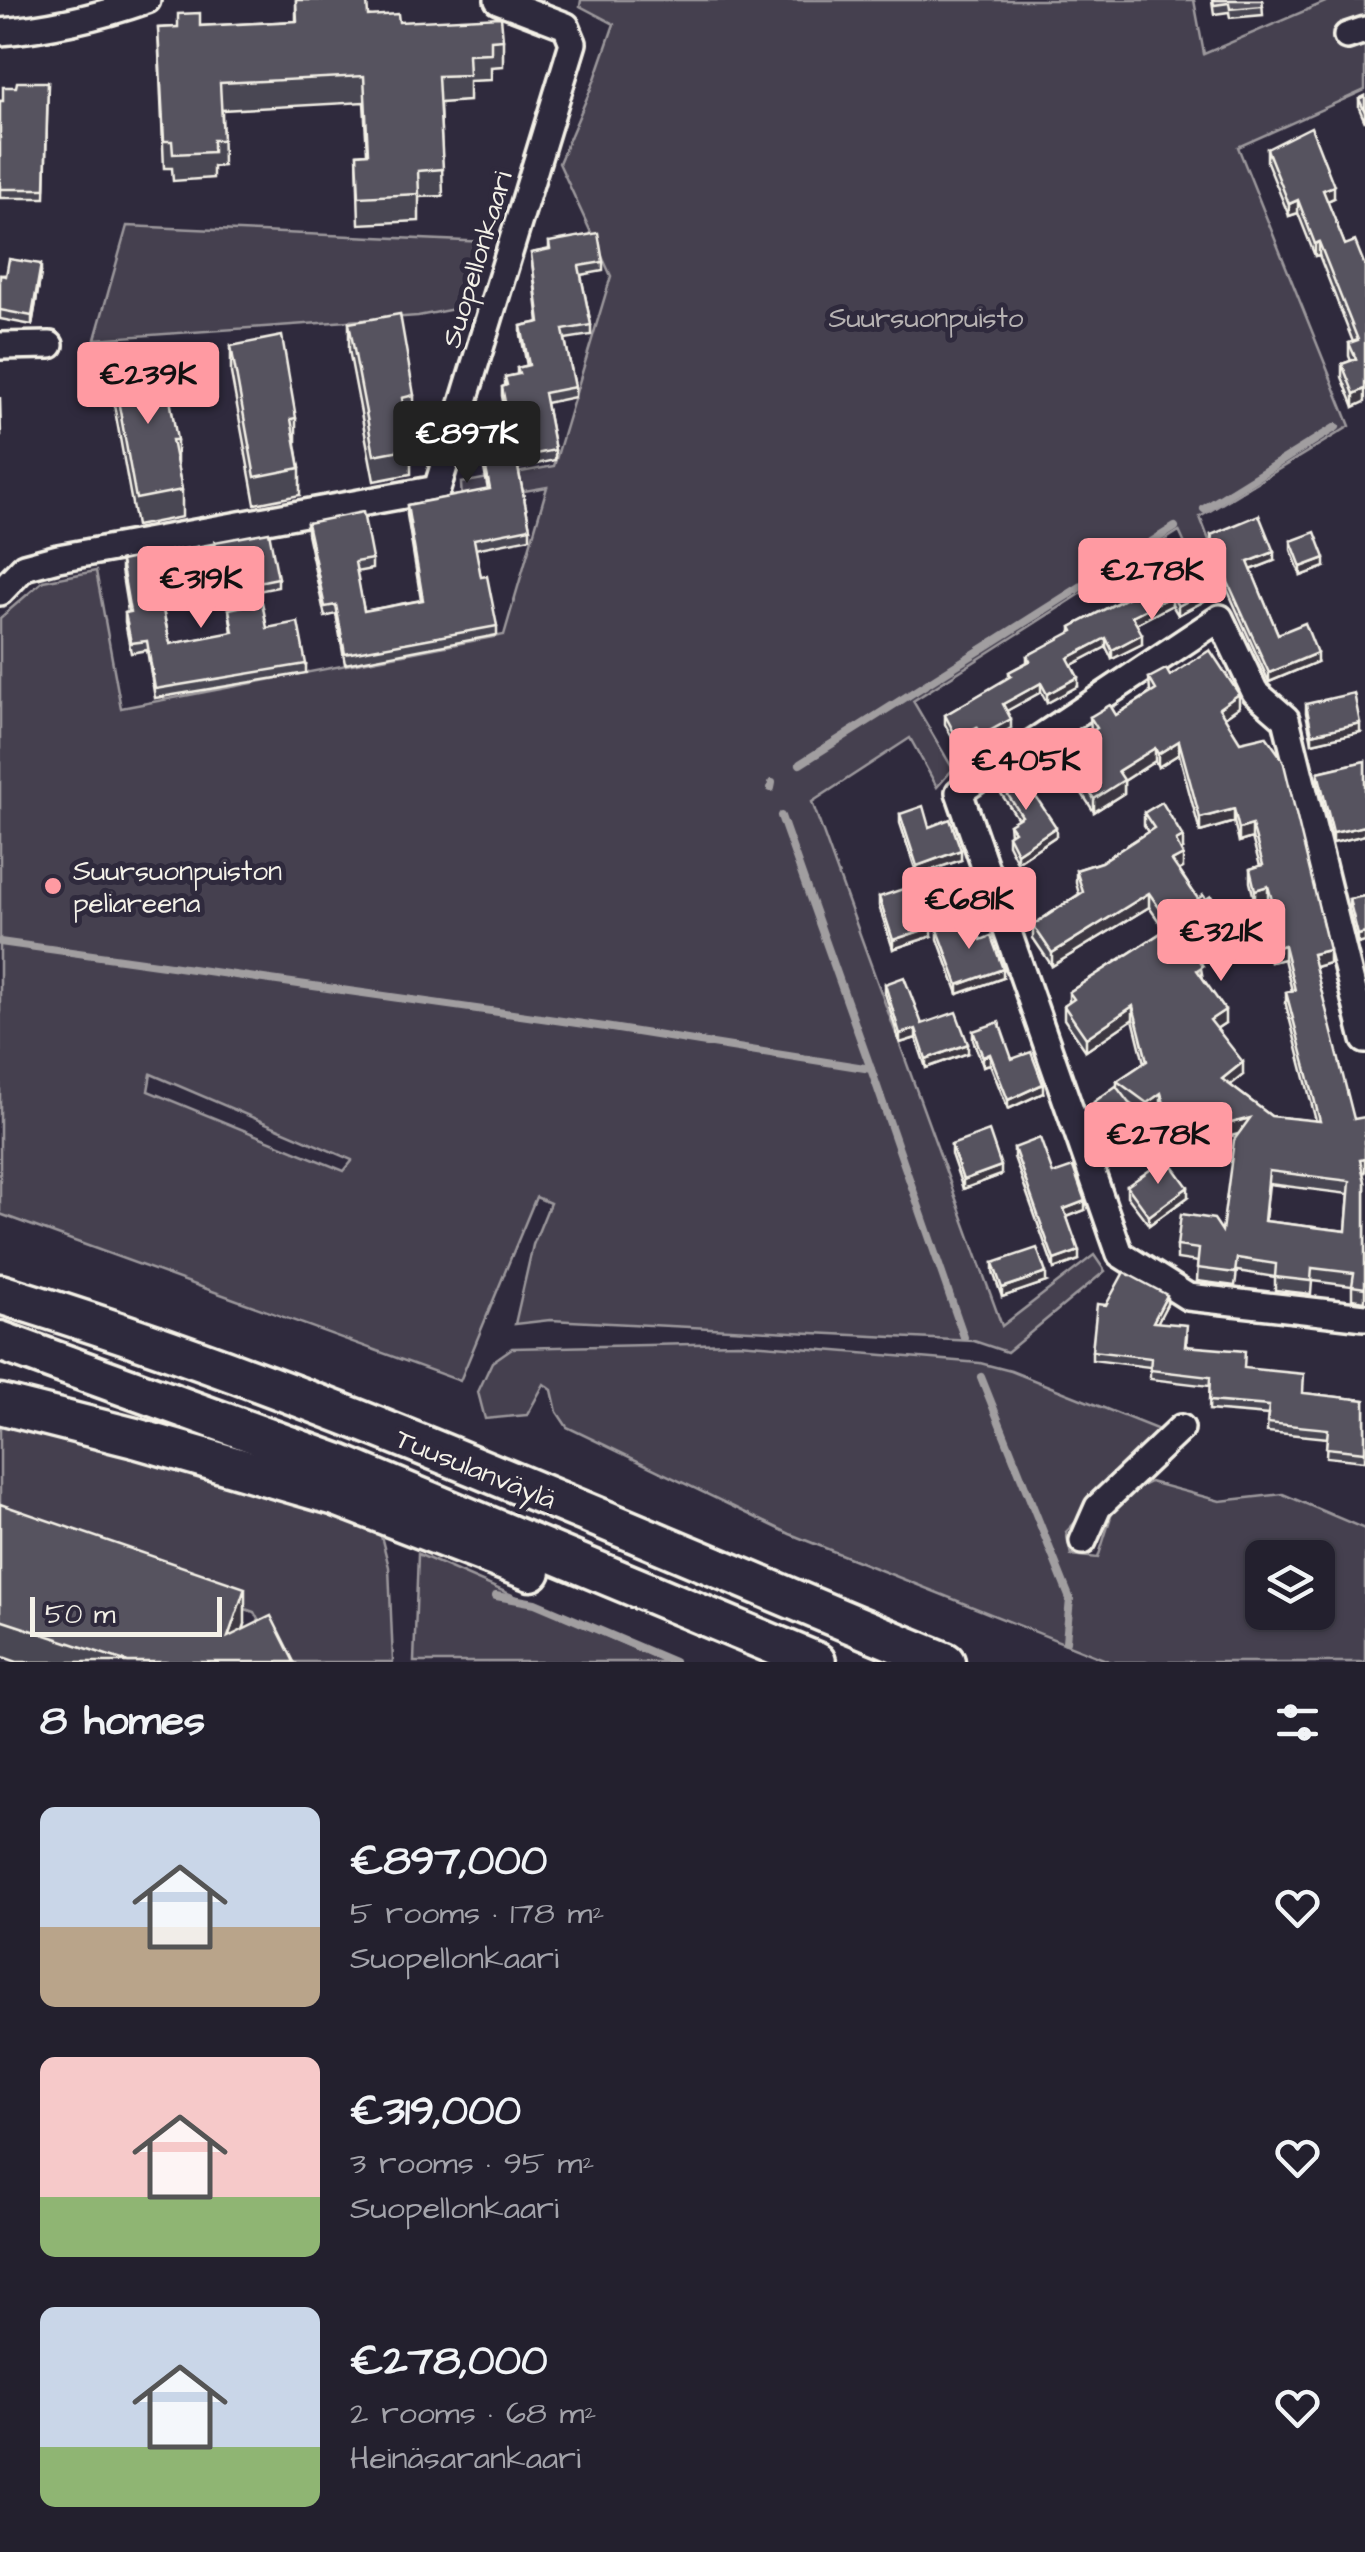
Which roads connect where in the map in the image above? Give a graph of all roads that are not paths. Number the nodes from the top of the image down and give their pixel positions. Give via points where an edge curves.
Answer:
1 (146, 0) edge
2 (498, 0) edge
3 (0, 32) edge
4 (50, 345) dead end
5 (0, 346) edge
6 (0, 592) edge
7 (1365, 1040) edge
8 (0, 1294) edge
9 (1365, 1317) edge
10 (0, 1341) edge
11 (0, 1404) edge
12 (1181, 1428) dead end
13 (1083, 1541) dead end
14 (711, 1620) junction
15 (816, 1662) edge
16 (945, 1662) edge

1 - 3 street via 92,18
2 - 6 street, Suopellonkaari via 566,26 573,42 437,489 58,558 24,567
4 - 5 street
7 - 9 street via 1286,719 1256,692 1220,618 958,792 1120,1254 1188,1297
8 - 16 highway, Tuusulanväylä via 334,1411
10 - 14 highway, Tuusulanväylä via 338,1464
11 - 14 highway via 336,1496 616,1603
12 - 13 street via 1098,1507
14 - 15 highway, Tuusulanväylä

